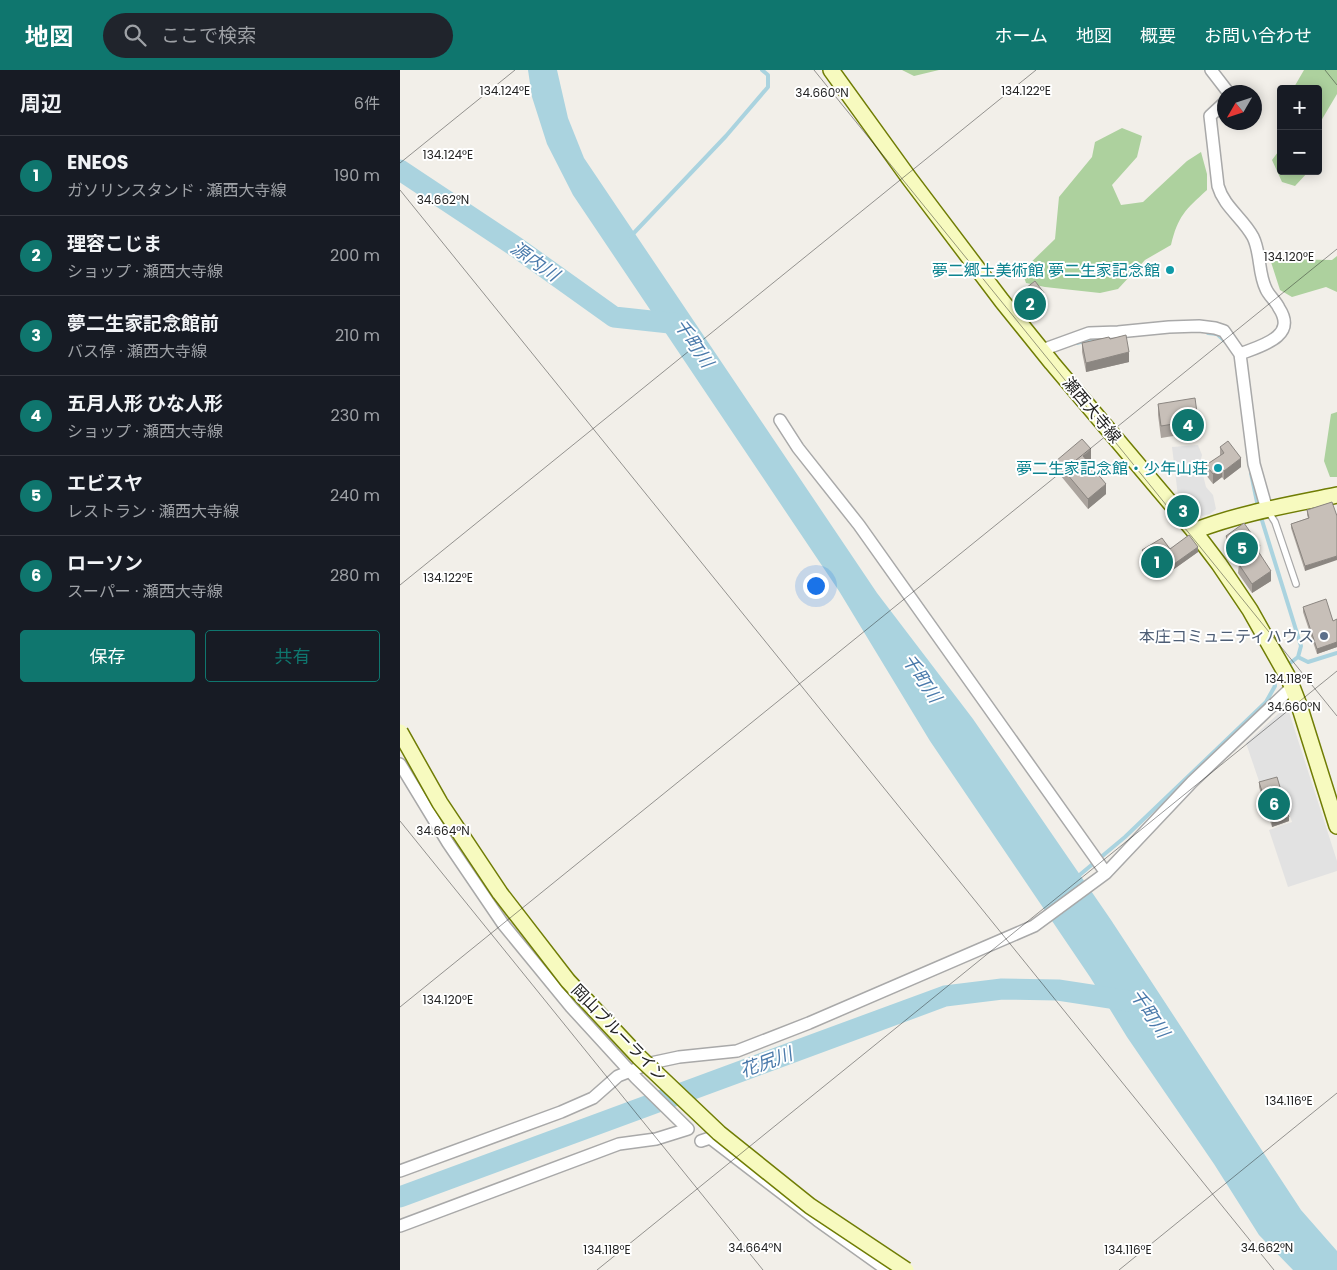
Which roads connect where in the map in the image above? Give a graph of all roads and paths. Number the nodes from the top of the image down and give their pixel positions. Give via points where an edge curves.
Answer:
1 (831, 70) edge
2 (1211, 70) edge
3 (1223, 85) edge
4 (1217, 110) edge
5 (1042, 350) junction
6 (1240, 354) junction
7 (780, 420) dead end
8 (1337, 495) edge
9 (1261, 511) junction
10 (1194, 531) junction
11 (1296, 584) dead end
12 (1291, 683) junction
13 (400, 732) edge
14 (400, 764) edge
15 (1337, 826) edge
16 (1106, 873) junction
17 (632, 1074) junction
18 (701, 1141) dead end
19 (400, 1171) edge
20 (400, 1226) edge
21 (887, 1270) edge
22 (906, 1270) edge

1 - 5 main road, 瀬西大寺線
2 - 3 street
4 - 6 street via 1210,116 1221,197 1252,235 1266,290 1283,316 1284,328 1279,336
5 - 6 street via 1089,333 1198,326 1224,331
5 - 10 main road, 瀬西大寺線
6 - 9 street
7 - 16 street via 798,448 860,525
8 - 9 main road
9 - 10 main road
9 - 11 lane via 1275,522
10 - 12 main road, 瀬西大寺線 via 1245,602
12 - 15 main road, 瀬西大寺線
12 - 16 street
13 - 22 main road, 岡山ブルーライン, bridge via 440,803 500,893 568,980 639,1058 719,1133 810,1206
14 - 17 street via 503,924 571,1008
16 - 17 street via 1041,921 809,1023 737,1051 651,1062
17 - 19 street via 618,1076 593,1098 561,1112
17 - 20 street via 688,1129 656,1140 618,1144
18 - 21 street via 710,1138

